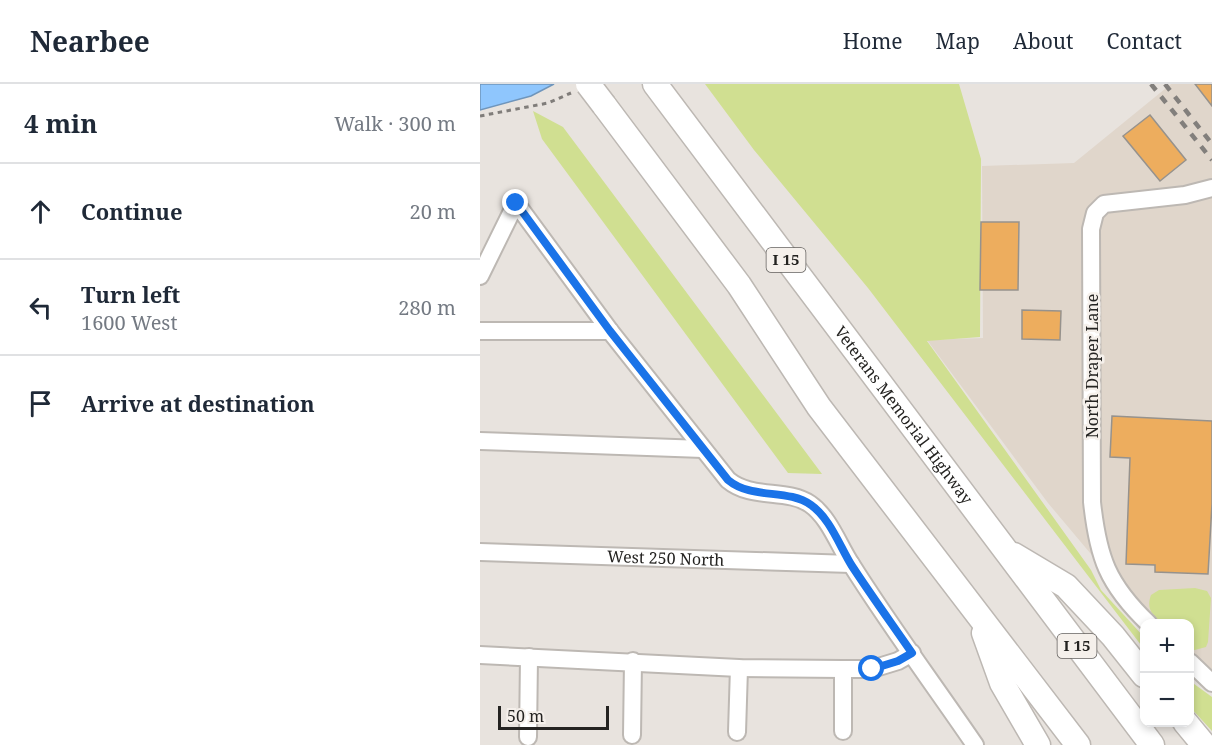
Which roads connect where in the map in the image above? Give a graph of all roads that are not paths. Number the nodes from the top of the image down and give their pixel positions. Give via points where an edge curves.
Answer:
1 (655, 84) edge
2 (581, 88) edge
3 (1212, 188) edge
4 (480, 276) edge
5 (480, 331) edge
6 (610, 331) junction
7 (480, 441) edge
8 (703, 449) junction
9 (1001, 548) junction
10 (480, 552) edge
11 (851, 564) junction
12 (977, 613) junction
13 (1144, 619) edge
14 (912, 653) junction
15 (480, 655) edge
16 (529, 657) junction
17 (633, 662) junction
18 (1194, 666) edge
19 (739, 668) junction
20 (843, 669) junction
21 (1142, 673) edge
22 (1212, 683) edge
23 (1188, 727) edge
24 (843, 731) dead end
25 (737, 732) dead end
26 (632, 735) dead end
27 (528, 737) dead end
28 (975, 745) edge
29 (1038, 745) edge
30 (1078, 745) edge
31 (1152, 745) edge
32 (1204, 745) edge

1 - 9 highway, Veterans Memorial Highway / I 15
2 - 12 highway, bridge via 604,105 739,285 819,407
3 - 13 street, North Draper Lane via 1104,204 1095,213 1091,229 1092,502 1096,542 1104,566 1120,592
4 - 6 street via 516,203
5 - 6 street
6 - 8 street
7 - 8 street
8 - 11 street via 736,486 811,504
9 - 21 highway via 1066,586
9 - 31 highway, Veterans Memorial Highway / I 15
10 - 11 street, West 250 North
11 - 14 street
12 - 29 highway via 1002,683
12 - 30 highway
14 - 20 street via 872,669
14 - 28 street
15 - 16 street
16 - 17 street
16 - 27 street
17 - 19 street
17 - 26 street
18 - 22 street
19 - 20 street
19 - 25 street
20 - 24 street
23 - 32 highway

